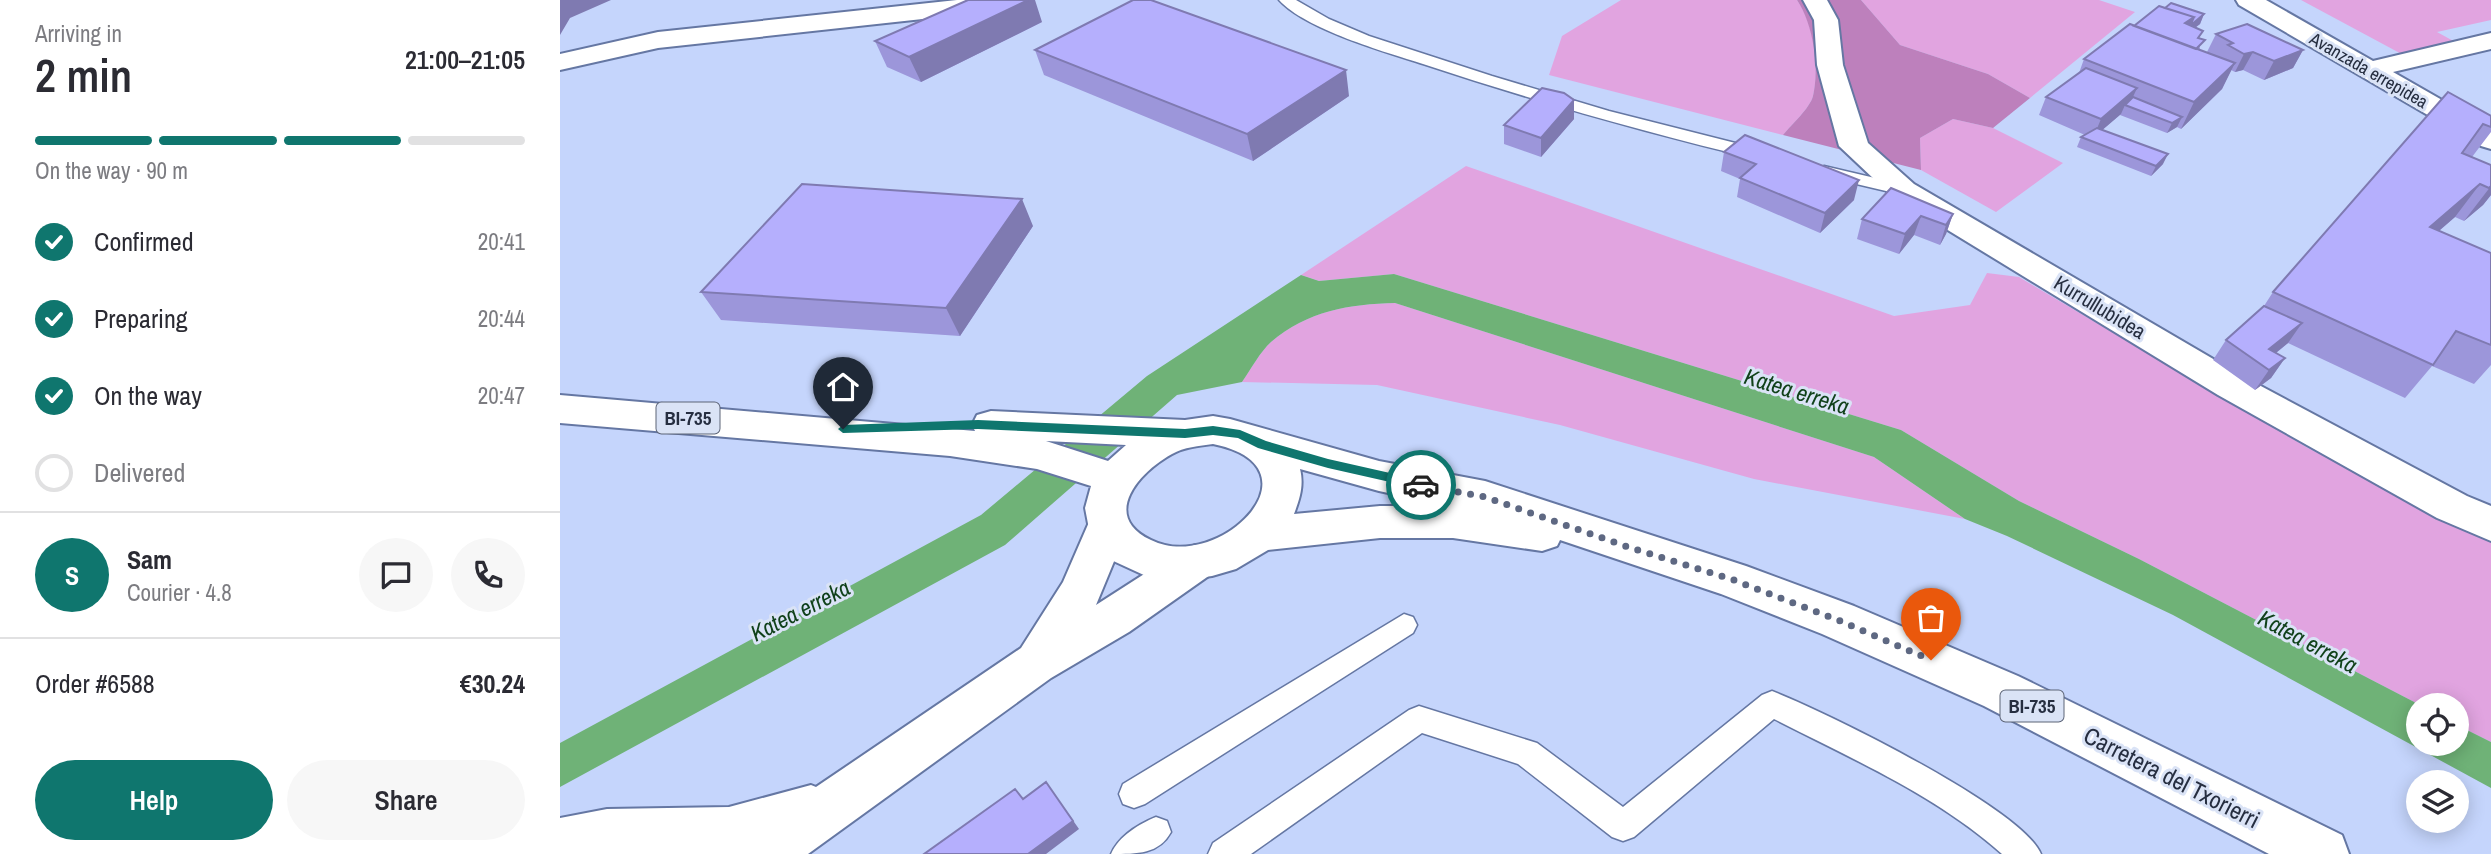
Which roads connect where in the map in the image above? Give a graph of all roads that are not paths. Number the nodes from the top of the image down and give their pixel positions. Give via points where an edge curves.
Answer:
1 (1000, 0) edge
2 (1286, 0) edge
3 (1815, 0) edge
4 (2248, 0) edge
5 (2491, 41) edge
6 (560, 62) edge
7 (2369, 70) junction
8 (2491, 140) edge
9 (1784, 161) edge
10 (1810, 167) edge
11 (1903, 190) junction
12 (560, 409) edge
13 (816, 430) junction
14 (1185, 433) junction
15 (1262, 444) junction
16 (1116, 479) junction
17 (2491, 524) edge
18 (1108, 525) junction
19 (1257, 534) junction
20 (1631, 548) junction
21 (1195, 563) junction
22 (1404, 625) dead end
23 (1035, 664) junction
24 (1134, 794) dead end
25 (836, 803) junction
26 (1156, 832) dead end
27 (560, 844) edge
28 (764, 854) edge
29 (1127, 854) edge
30 (1224, 854) edge
31 (2025, 854) edge
32 (2323, 854) edge

1 - 6 street via 658,40
2 - 9 lane via 1309,16 1376,44 1467,74
3 - 11 street, Kurrullubidea via 1826,20 1830,65 1854,146
4 - 7 street, Avanzada errepidea
5 - 7 street
7 - 8 street, Avanzada errepidea
10 - 11 lane
11 - 17 street, Kurrullubidea via 2231,386
12 - 13 street, BI-735
13 - 14 street, BI-735 via 978,425
13 - 16 street, BI-735 via 1039,454
14 - 15 street via 1213,430 1240,434
14 - 16 street via 1157,443 1133,459
15 - 19 street via 1282,476 1282,495
15 - 20 street, Carretera del Txorierri / BI-735 via 1379,476 1485,497
16 - 18 street via 1106,502
18 - 21 street via 1129,552 1149,561
18 - 23 street via 1081,591
19 - 20 street, Carretera del Txorierri / BI-735 via 1380,522 1452,523
19 - 21 street via 1218,557
20 - 32 street, Carretera del Txorierri / BI-735 via 1802,606 1989,686
21 - 23 street
22 - 24 lane
23 - 25 street
25 - 27 street via 729,832 607,835
25 - 28 street
26 - 29 lane
30 - 31 lane via 1419,719 1527,753 1623,826 1772,704 1916,777 1986,820

